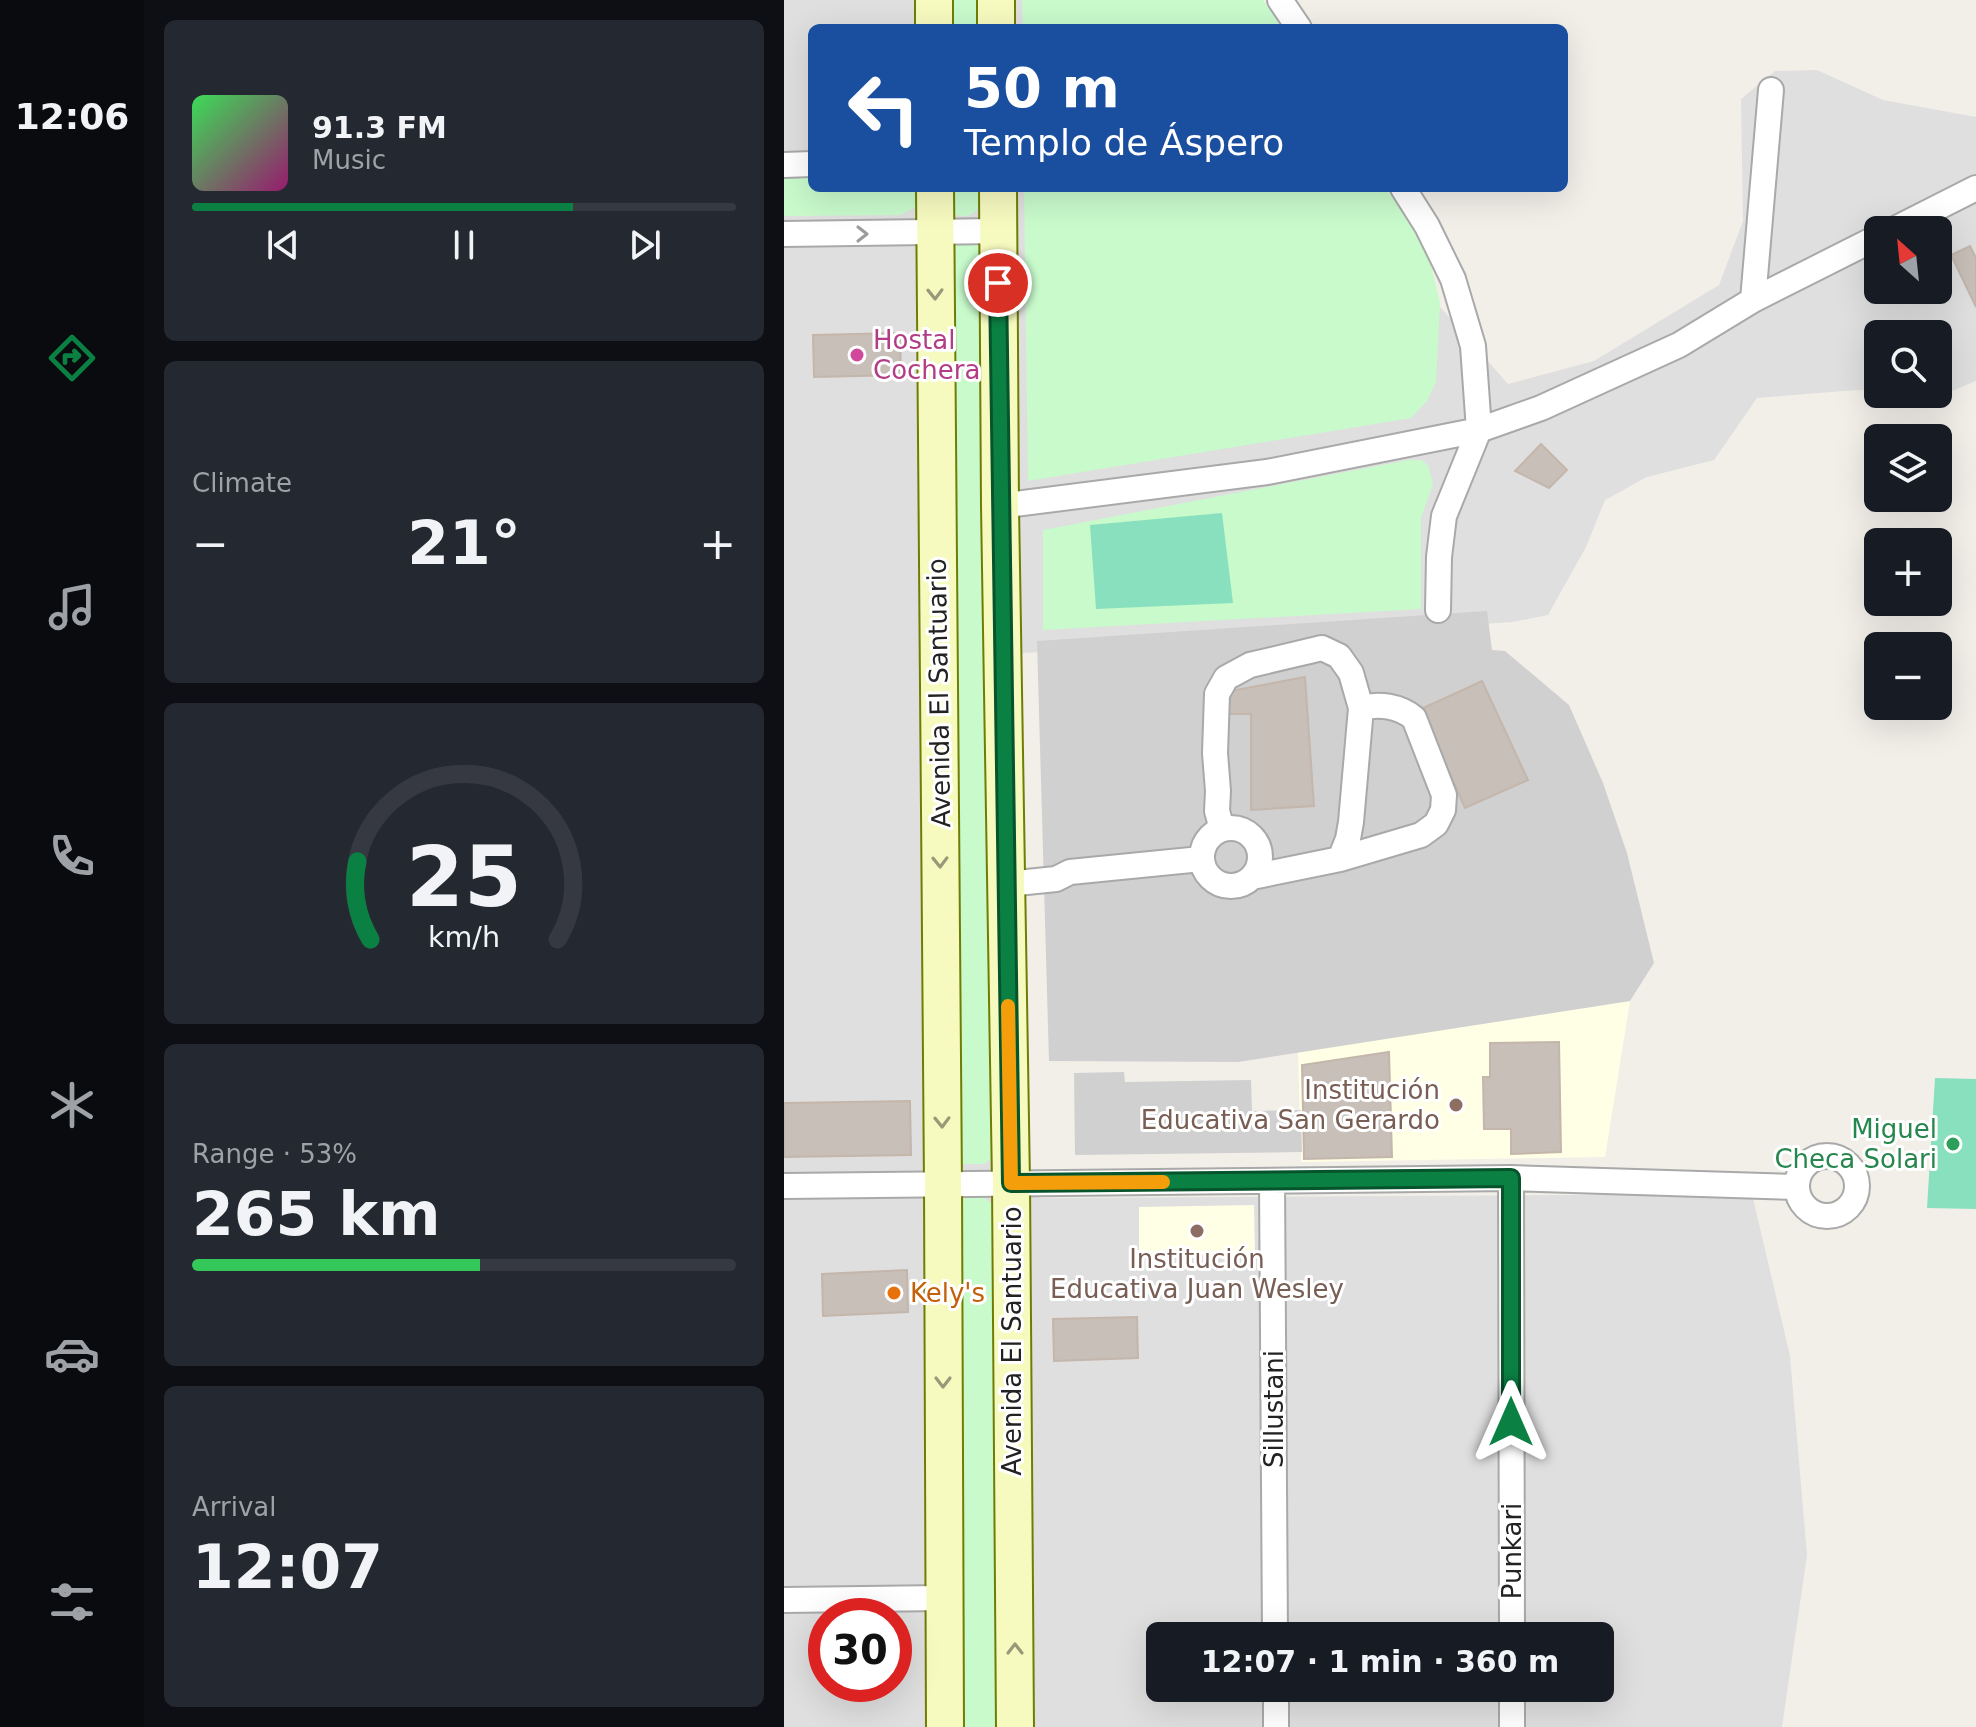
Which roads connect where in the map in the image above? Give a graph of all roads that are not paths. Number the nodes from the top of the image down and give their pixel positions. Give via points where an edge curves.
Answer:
1 (934, 0) edge
2 (996, 0) edge
3 (1280, 0) edge
4 (934, 24) edge
5 (996, 24) edge
6 (1296, 24) edge
7 (1771, 90) dead end
8 (808, 164) edge
9 (784, 165) edge
10 (1976, 188) edge
11 (935, 192) edge
12 (998, 192) edge
13 (1406, 192) edge
14 (1921, 216) edge
15 (998, 231) junction
16 (934, 233) junction
17 (784, 234) edge
18 (1864, 244) edge
19 (1753, 300) junction
20 (1479, 430) junction
21 (1000, 506) junction
22 (1438, 610) dead end
23 (1361, 708) junction
24 (1222, 829) junction
25 (1340, 859) junction
26 (1203, 864) junction
27 (1252, 877) junction
28 (1007, 884) junction
29 (1511, 1178) junction
30 (1272, 1181) junction
31 (1011, 1183) junction
32 (943, 1184) junction
33 (784, 1186) edge
34 (1797, 1187) dead end
35 (943, 1598) junction
36 (784, 1600) edge
37 (1275, 1622) edge
38 (1512, 1622) edge
39 (1276, 1702) edge
40 (1512, 1702) edge
41 (945, 1727) edge
42 (1015, 1727) edge
43 (1276, 1727) edge
44 (1512, 1727) edge

1 - 4 street
2 - 5 street
3 - 6 street
7 - 19 street
8 - 9 street
10 - 14 street
11 - 16 street, Avenida El Santuario
12 - 15 street, Avenida El Santuario
13 - 20 street via 1453,279 1473,346
15 - 16 street
15 - 21 street, Avenida El Santuario
17 -> 16 street
16 -> 32 street, Avenida El Santuario
18 - 19 street
19 - 20 street via 1679,345 1541,408
20 - 21 street via 1267,472
20 - 22 street via 1444,516
21 - 28 street, Avenida El Santuario
23 - 24 street via 1351,673 1339,656 1322,648 1250,665 1226,678 1217,694 1215,753
23 - 25 street via 1351,822
23 - 25 street via 1391,707 1414,718 1444,795 1443,810 1421,835
24 - 26 street via 1202,849
24 - 27 street via 1241,829 1257,841 1261,860
25 - 27 street
26 - 27 street via 1209,877 1226,886
26 - 28 street via 1070,872 1056,879
28 - 31 street, Avenida El Santuario
29 - 30 street
29 - 34 street
29 - 38 street, Punkari
30 - 31 street
30 - 37 street, Sillustani
31 - 32 street
42 -> 31 street, Avenida El Santuario
32 - 33 street
32 -> 35 street, Avenida El Santuario
35 - 36 street
35 - 41 street, Avenida El Santuario
39 - 43 street
40 - 44 street

